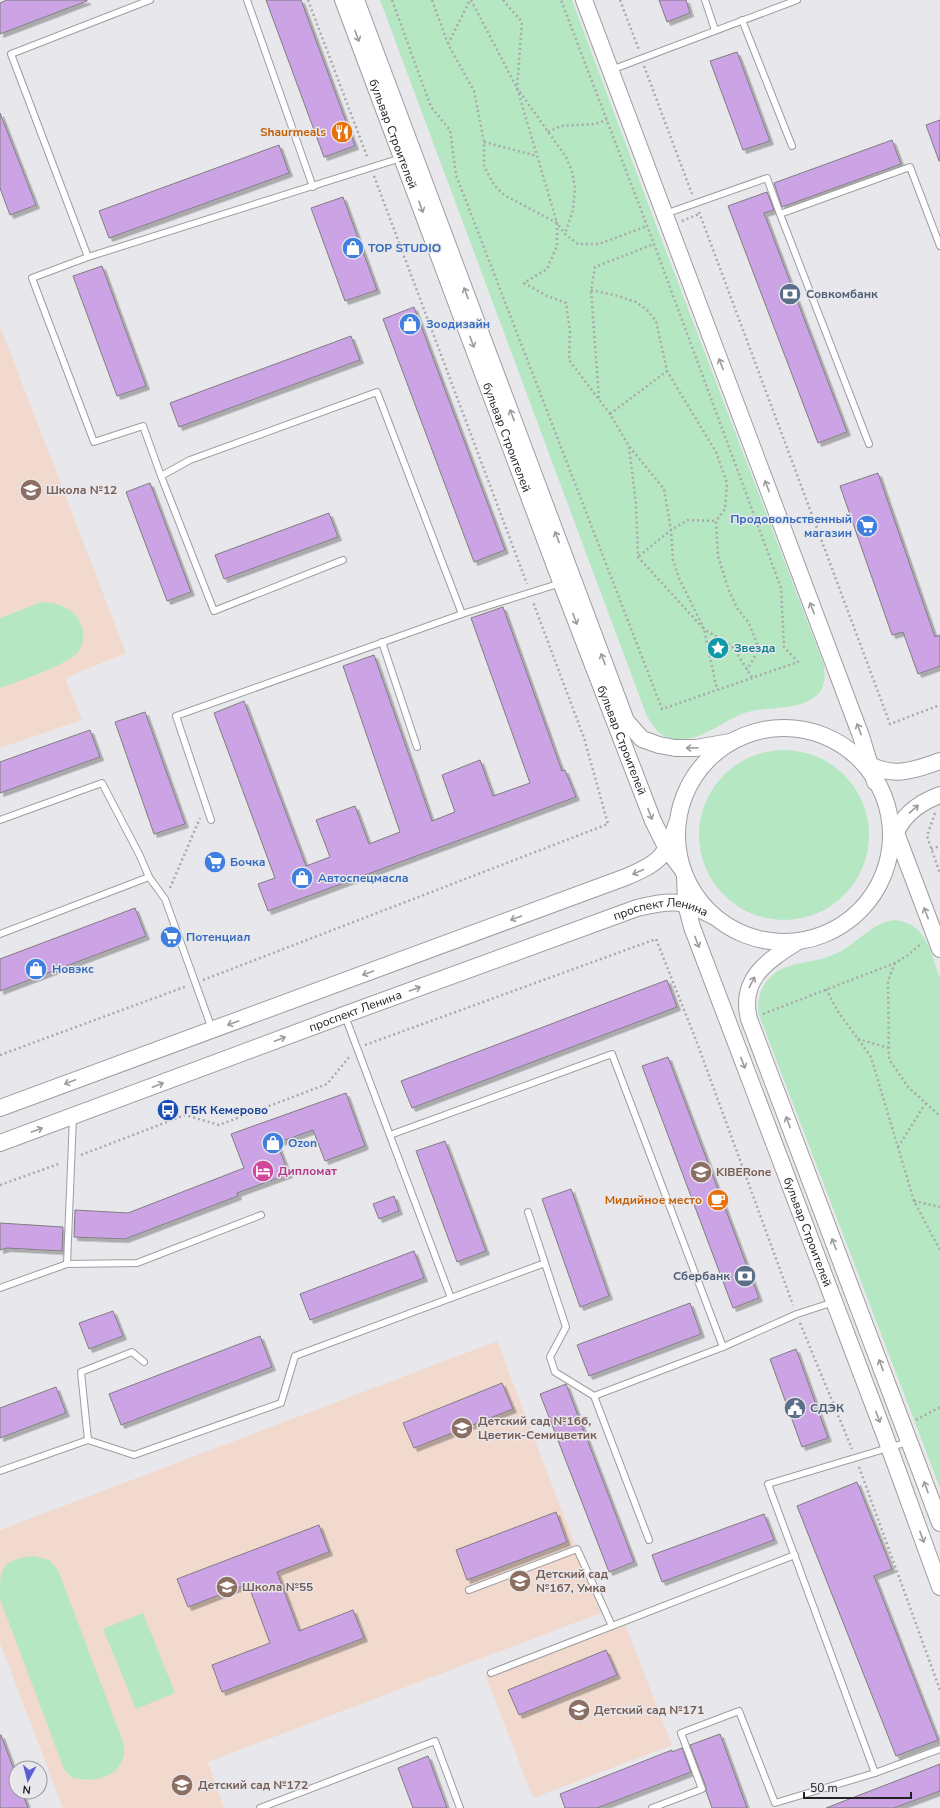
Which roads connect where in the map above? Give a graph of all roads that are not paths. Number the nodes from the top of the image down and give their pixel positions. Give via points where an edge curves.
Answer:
1 (150, 0) edge
2 (247, 0) edge
3 (343, 0) edge
4 (356, 0) edge
5 (584, 0) edge
6 (705, 0) edge
7 (797, 0) edge
8 (742, 20) junction
9 (716, 30) junction
10 (610, 70) junction
11 (792, 146) dead end
12 (403, 158) junction
13 (313, 187) junction
14 (780, 214) junction
15 (671, 218) junction
16 (940, 246) edge
17 (88, 257) junction
18 (868, 444) dead end
19 (161, 476) junction
20 (343, 560) dead end
21 (561, 582) junction
22 (462, 614) junction
23 (382, 642) junction
24 (730, 742) junction
25 (417, 746) dead end
26 (854, 754) junction
27 (940, 761) edge
28 (871, 766) junction
29 (875, 782) junction
30 (940, 795) edge
31 (888, 812) junction
32 (0, 820) edge
33 (211, 820) dead end
34 (678, 822) junction
35 (896, 832) junction
36 (668, 849) junction
37 (889, 855) junction
38 (684, 872) junction
39 (149, 877) junction
40 (686, 904) junction
41 (713, 916) junction
42 (0, 934) edge
43 (797, 942) junction
44 (940, 949) edge
45 (344, 1015) junction
46 (212, 1030) junction
47 (0, 1108) edge
48 (73, 1117) junction
49 (390, 1135) junction
50 (0, 1143) edge
51 (528, 1212) dead end
52 (261, 1215) dead end
53 (545, 1263) junction
54 (67, 1264) junction
55 (0, 1288) edge
56 (451, 1298) junction
57 (834, 1302) junction
58 (723, 1347) junction
59 (144, 1362) dead end
60 (594, 1396) junction
61 (88, 1440) junction
62 (910, 1441) junction
63 (890, 1448) junction
64 (0, 1471) edge
65 (940, 1523) edge
66 (649, 1540) dead end
67 (795, 1555) junction
68 (940, 1587) edge
69 (468, 1590) dead end
70 (612, 1626) junction
71 (490, 1672) dead end
72 (940, 1749) edge
73 (875, 1773) junction
74 (260, 1808) edge
75 (460, 1808) edge
76 (652, 1808) edge

1 - 17 lane via 10,54
2 - 13 lane
3 -> 12 main road, бульвар Строителей
24 -> 4 main road, бульвар Строителей via 696,748 659,745 642,739 626,721
5 - 10 main road
6 - 9 lane
7 - 8 lane
8 - 9 lane
8 - 11 lane
9 - 10 lane
10 - 15 main road
12 - 13 lane
12 -> 21 main road, бульвар Строителей
13 - 17 lane
14 - 15 lane via 767,178 696,204
14 - 16 lane via 910,167
14 - 18 lane
28 -> 15 main road
17 - 19 lane via 32,278 94,442 143,426
19 - 20 lane via 214,611
19 - 22 lane via 190,460 377,392
21 - 22 lane
21 -> 36 main road, бульвар Строителей via 653,821
22 - 23 lane
23 - 25 lane
23 - 33 lane via 176,716
24 - 26 main road via 768,729 787,728 824,734
24 - 34 main road via 714,753 692,780 680,808
26 - 28 main road
26 - 29 main road
27 - 28 main road via 903,772 884,771
28 - 29 main road
29 - 31 main road
35 -> 30 main road via 904,819 919,804
31 - 35 main road
31 - 37 main road
32 - 39 lane via 102,783
34 - 36 main road
34 - 38 main road via 677,840
35 - 37 main road
44 -> 35 main road
36 - 38 main road, бульвар Строителей
36 -> 46 main road via 650,867 626,877
37 - 43 main road via 877,888 858,913 829,933
38 - 40 main road, бульвар Строителей
38 - 41 main road via 702,904
39 - 42 lane
39 - 46 lane via 165,899
40 - 41 main road, проспект Ленина
45 -> 40 main road, проспект Ленина via 637,908 665,902
40 -> 57 main road, бульвар Строителей via 692,927
41 - 43 main road via 749,936 778,942
62 -> 43 main road, бульвар Строителей via 747,1011 748,992 759,969 771,958
48 -> 45 main road, проспект Ленина
45 - 49 lane
46 -> 47 main road
50 -> 48 main road, проспект Ленина
48 - 54 lane
49 - 56 lane
49 - 58 lane via 612,1054
51 - 53 lane
52 - 54 lane via 137,1263
53 - 56 lane
53 - 60 lane via 566,1328 550,1357 555,1372
54 - 55 lane
56 - 61 lane via 295,1356 281,1403 134,1455
57 - 58 lane via 797,1314
57 -> 63 main road, бульвар Строителей
58 - 60 lane
59 - 61 lane via 132,1352 81,1372
60 - 66 lane
61 - 64 lane
62 - 63 lane
65 -> 62 main road, бульвар Строителей
63 - 67 lane via 768,1484
63 -> 68 main road, бульвар Строителей
67 - 70 lane
67 - 73 lane
69 - 70 lane via 577,1549
70 - 71 lane
72 - 73 lane
73 - 76 lane via 775,1803 739,1711 681,1733 702,1789
74 - 75 lane via 435,1741

